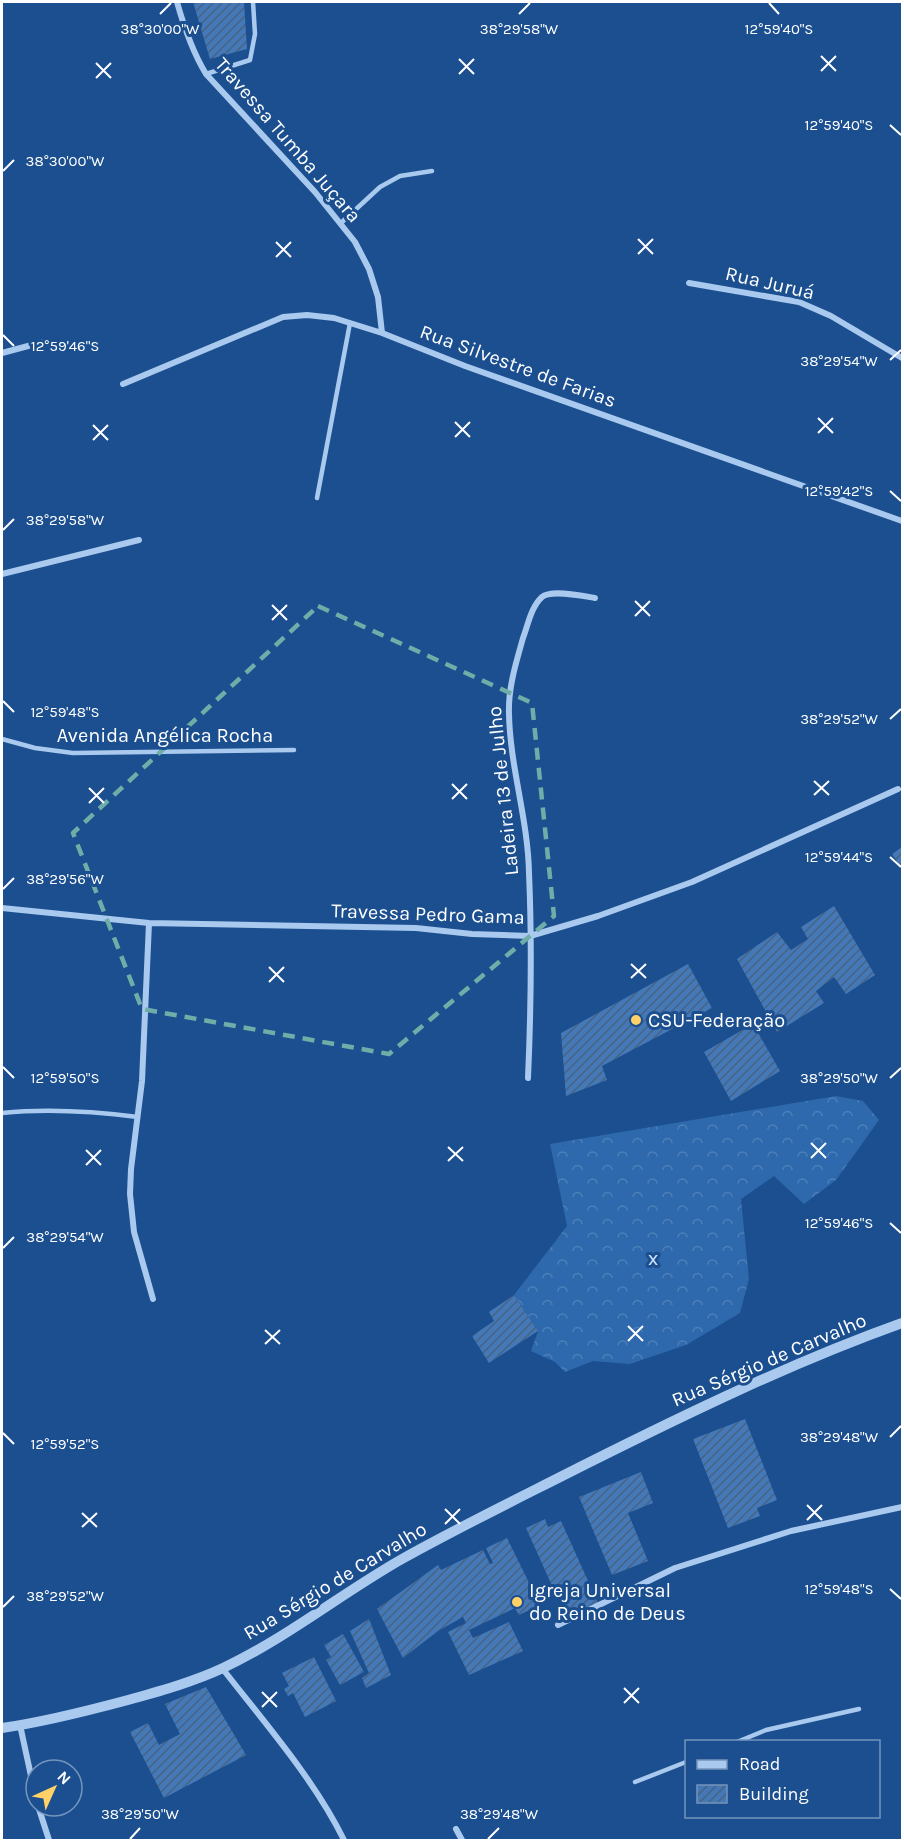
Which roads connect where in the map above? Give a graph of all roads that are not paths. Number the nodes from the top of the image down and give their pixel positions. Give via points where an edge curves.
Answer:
1 (177, 2) edge
2 (253, 2) edge
3 (206, 74) junction
4 (432, 171) dead end
5 (341, 223) junction
6 (689, 282) dead end
7 (350, 323) junction
8 (382, 333) junction
9 (43, 342) dead end
10 (2, 353) edge
11 (903, 358) edge
12 (123, 384) dead end
13 (317, 498) dead end
14 (903, 521) edge
15 (139, 540) dead end
16 (2, 574) edge
17 (595, 598) dead end
18 (2, 739) edge
19 (294, 750) dead end
20 (898, 789) dead end
21 (2, 908) edge
22 (149, 924) junction
23 (530, 936) junction
24 (528, 1078) dead end
25 (2, 1113) edge
26 (138, 1117) junction
27 (153, 1299) dead end
28 (903, 1323) edge
29 (903, 1507) edge
30 (558, 1625) dead end
31 (222, 1668) junction
32 (859, 1709) dead end
33 (20, 1725) junction
34 (2, 1728) edge
35 (741, 1740) edge
36 (27, 1758) edge
37 (685, 1763) edge
38 (635, 1782) dead end
39 (42, 1818) edge
40 (456, 1829) dead end
41 (49, 1840) edge
42 (344, 1840) edge
43 (462, 1840) edge

1 - 3 street, Travessa Tumba Juçara via 195,56
2 - 3 lane via 255,34 250,60
3 - 5 street, Travessa Tumba Juçara
4 - 5 lane via 400,176 380,187
5 - 8 street, Travessa Tumba Juçara via 369,269 378,297
6 - 11 street, Rua Juruá via 799,302
7 - 8 street, Rua Silvestre de Farias
7 - 12 street, Rua Silvestre de Farias via 307,315 283,316
7 - 13 lane
8 - 14 street, Rua Silvestre de Farias
9 - 10 street
15 - 16 street
17 - 23 street, Ladeira 13 de Julho via 549,592 541,597 531,614 510,686 510,734 529,870
18 - 19 lane, Avenida Angélica Rocha via 73,753
20 - 23 street, Travessa Pedro Gama via 692,882
21 - 22 street, Travessa Pedro Gama
22 - 23 street, Travessa Pedro Gama via 416,928
22 - 26 street
23 - 24 street, Ladeira 13 de Julho
25 - 26 lane via 58,1109
26 - 27 street via 131,1169 131,1212
28 - 31 street, Rua Sérgio de Carvalho via 741,1389 508,1503 402,1559
29 - 30 street via 791,1531 675,1568
31 - 33 street, Rua Sérgio de Carvalho via 160,1692
31 - 42 street via 280,1742
32 - 35 lane via 766,1730
33 - 34 street, Rua Sérgio de Carvalho
33 - 36 street
37 - 38 lane
39 - 41 street
40 - 43 street

